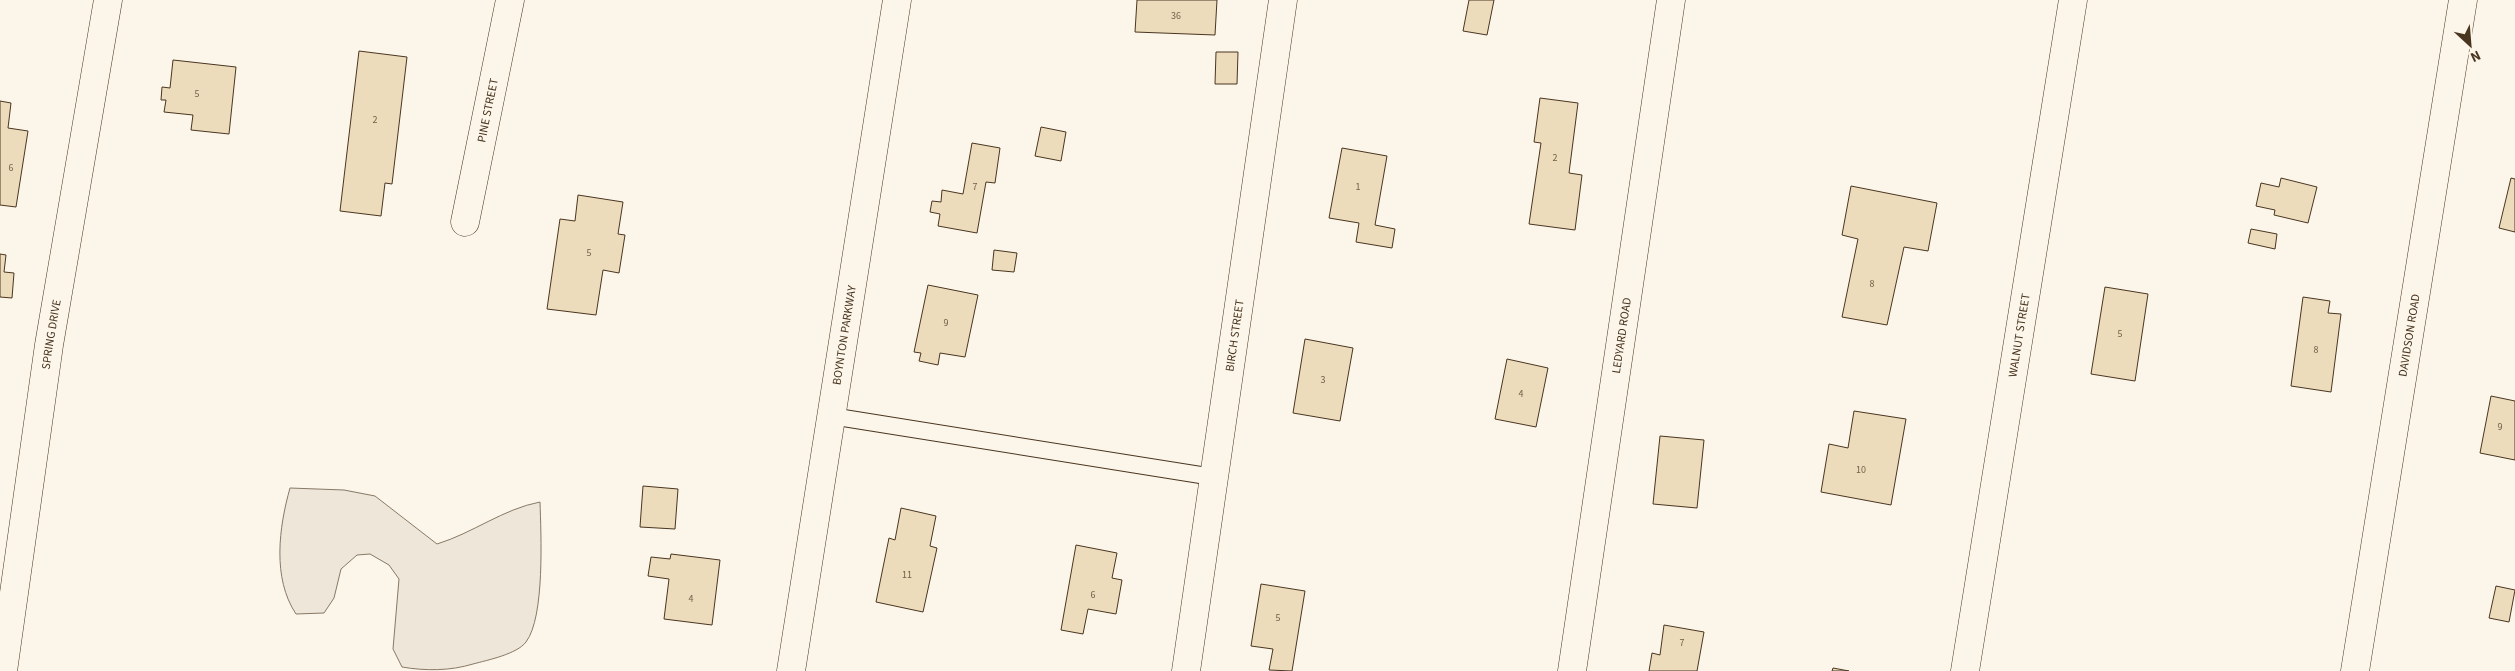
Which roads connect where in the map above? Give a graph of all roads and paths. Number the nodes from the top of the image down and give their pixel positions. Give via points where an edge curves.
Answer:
1 (108, 0) edge
2 (510, 0) edge
3 (897, 0) edge
4 (1283, 0) edge
5 (1671, 0) edge
6 (2073, 0) edge
7 (2463, 0) edge
8 (465, 222) dead end
9 (831, 416) junction
10 (1213, 477) junction
11 (3, 671) edge
12 (791, 671) edge
13 (1186, 671) edge
14 (1572, 671) edge
15 (1964, 671) edge
16 (2355, 671) edge

1 - 11 street, SPRING DRIVE via 49,345
2 - 8 street, PINE STREET
3 - 9 street, BOYNTON PARKWAY
4 - 10 street, BIRCH STREET
5 - 14 street, LEDYARD ROAD
6 - 15 street, WALNUT STREET
7 - 16 street, DAVIDSON ROAD
9 - 10 lane
9 - 12 street, BOYNTON PARKWAY
10 - 13 street, BIRCH STREET

